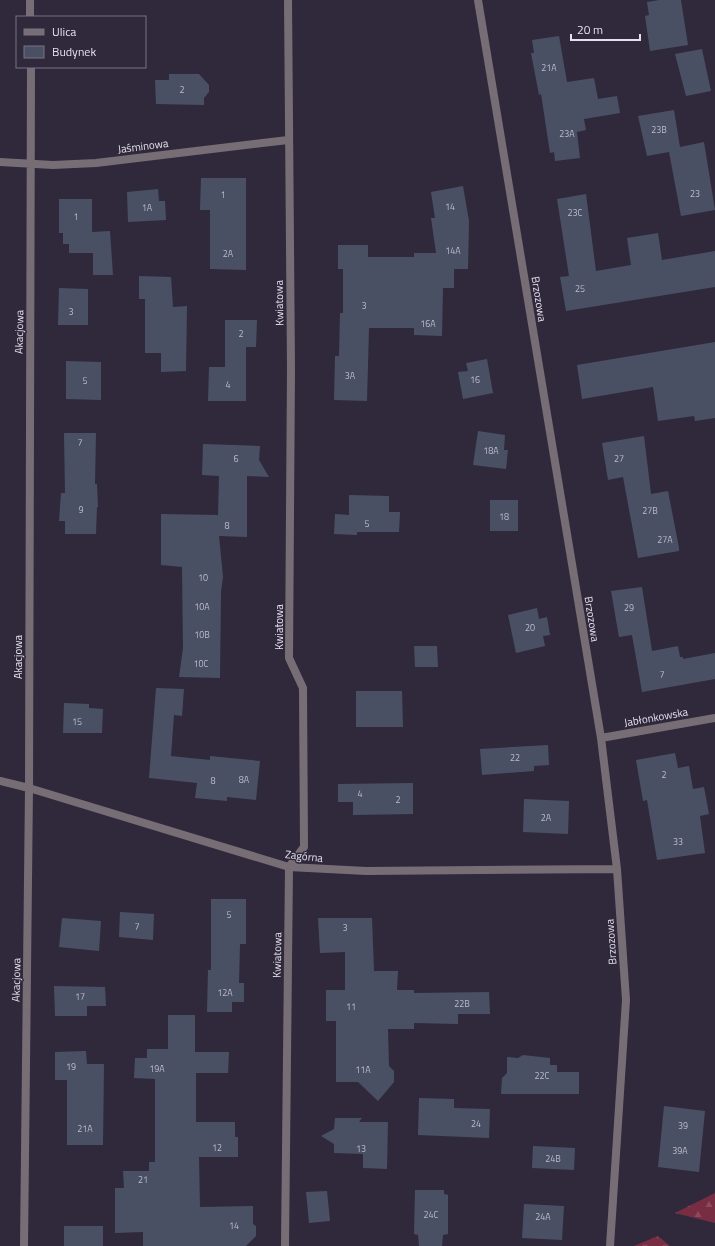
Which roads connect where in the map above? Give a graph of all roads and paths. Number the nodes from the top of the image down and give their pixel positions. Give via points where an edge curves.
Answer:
1 (30, 0) edge
2 (288, 0) edge
3 (478, 0) edge
4 (30, 16) edge
5 (31, 68) edge
6 (288, 140) junction
7 (0, 162) edge
8 (32, 163) junction
9 (715, 718) edge
10 (601, 738) junction
11 (0, 781) edge
12 (29, 788) junction
13 (289, 868) junction
14 (617, 869) junction
15 (24, 1246) edge
16 (285, 1246) edge
17 (610, 1246) edge

1 - 4 street
2 - 6 street, Kwiatowa
3 - 10 street, Brzozowa
5 - 8 street, Akacjowa
6 - 8 street, Jaśminowa via 96,163
6 - 13 street, Kwiatowa via 291,369 289,658 303,688 304,728 304,847
7 - 8 street, Jaśminowa
8 - 12 street, Akacjowa
9 - 10 street, Jabłonkowska
10 - 14 street, Brzozowa
11 - 12 street, Zagórna
12 - 13 street, Zagórna
12 - 15 street, Akacjowa
13 - 14 street, Zagórna via 366,871
13 - 16 street, Kwiatowa
14 - 17 street, Brzozowa via 626,1000

